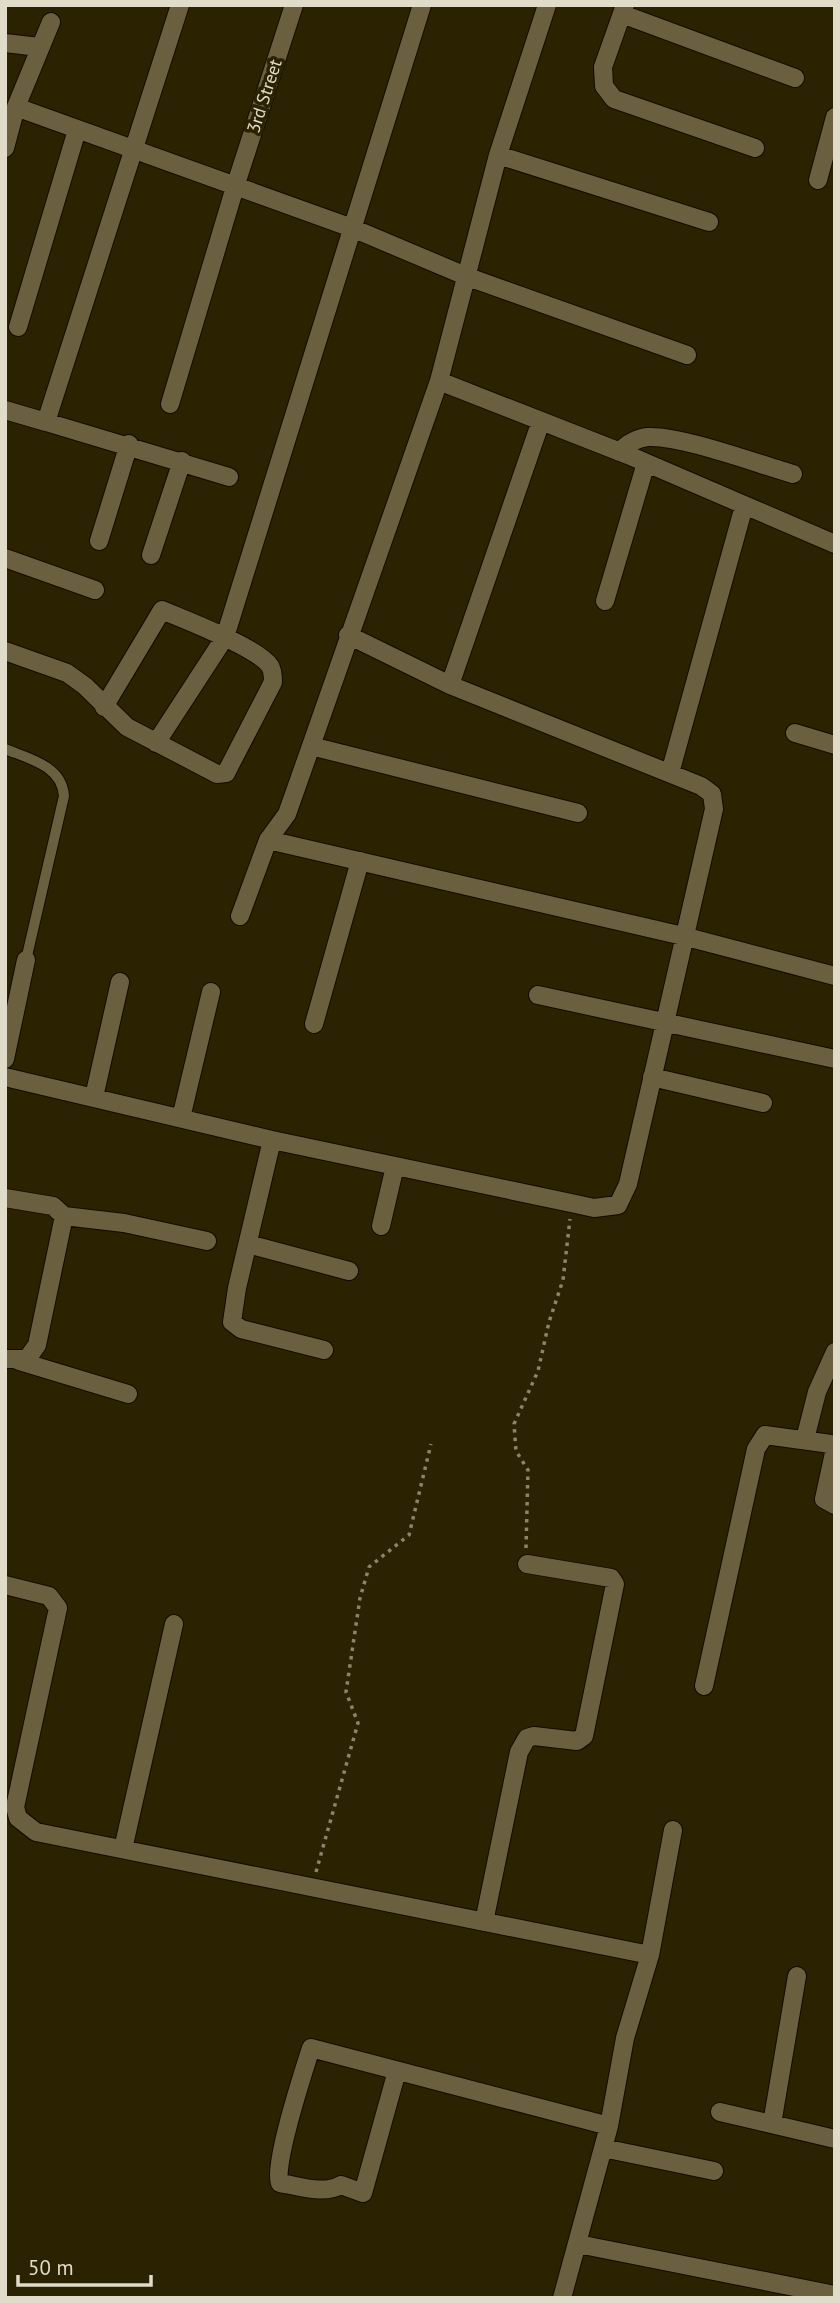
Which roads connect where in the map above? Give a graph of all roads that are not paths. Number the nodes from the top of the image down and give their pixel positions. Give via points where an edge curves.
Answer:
1 (180, 5) edge
2 (293, 5) edge
3 (422, 5) edge
4 (547, 5) edge
5 (623, 10) edge
6 (51, 22) dead end
7 (5, 43) edge
8 (39, 47) junction
9 (795, 78) dead end
10 (16, 107) junction
11 (835, 117) edge
12 (77, 130) junction
13 (6, 140) edge
14 (755, 148) dead end
15 (134, 150) junction
16 (498, 155) junction
17 (818, 180) dead end
18 (235, 187) junction
19 (709, 222) dead end
20 (352, 228) junction
21 (468, 277) junction
22 (18, 327) dead end
23 (687, 355) dead end
24 (439, 381) junction
25 (170, 404) dead end
26 (5, 410) edge
27 (541, 421) junction
28 (46, 422) junction
29 (130, 444) junction
30 (619, 452) junction
31 (182, 461) junction
32 (646, 463) junction
33 (793, 474) dead end
34 (229, 477) dead end
35 (744, 506) junction
36 (99, 541) dead end
37 (835, 544) edge
38 (151, 555) dead end
39 (5, 558) edge
40 (95, 590) dead end
41 (605, 601) dead end
42 (348, 635) junction
43 (225, 637) junction
44 (5, 651) edge
45 (450, 685) junction
46 (104, 708) junction
47 (795, 733) dead end
48 (156, 743) junction
49 (835, 745) edge
50 (311, 746) junction
51 (5, 749) edge
52 (670, 773) junction
53 (578, 813) dead end
54 (268, 839) junction
55 (360, 861) junction
56 (240, 916) dead end
57 (683, 936) junction
58 (26, 960) joint
59 (835, 976) edge
60 (120, 982) dead end
61 (211, 992) dead end
62 (538, 995) dead end
63 (665, 1020) junction
64 (314, 1024) dead end
65 (5, 1059) edge
66 (835, 1059) edge
67 (5, 1077) edge
68 (652, 1077) junction
69 (94, 1097) junction
70 (763, 1102) dead end
71 (181, 1118) junction
72 (272, 1140) junction
73 (395, 1166) junction
74 (5, 1198) edge
75 (64, 1216) junction
76 (381, 1226) dead end
77 (206, 1241) dead end
78 (248, 1244) junction
79 (349, 1271) dead end
80 (324, 1350) dead end
81 (835, 1352) edge
82 (12, 1360) edge
83 (128, 1394) dead end
84 (805, 1439) junction
85 (835, 1504) edge
86 (527, 1564) road end
87 (5, 1585) edge
88 (174, 1624) dead end
89 (704, 1686) dead end
90 (673, 1830) dead end
91 (122, 1849) junction
92 (484, 1922) junction
93 (650, 1955) junction
94 (797, 1976) dead end
95 (397, 2071) junction
96 (720, 2112) dead end
97 (772, 2124) junction
98 (609, 2126) junction
99 (835, 2139) edge
100 (603, 2148) junction
101 (714, 2171) dead end
102 (578, 2244) junction
103 (812, 2294) edge
104 (835, 2295) edge
105 (562, 2298) edge

1 - 15 street
2 - 18 street, 3rd Street
3 - 20 street
4 - 16 street
5 - 9 street
5 - 14 street via 603,67 604,86 614,99
6 - 8 street
7 - 8 street
8 - 10 street
10 - 12 street
10 - 13 street
11 - 17 street
12 - 15 street
12 - 22 street
15 - 18 street
15 - 28 street
16 - 19 street
16 - 21 street
18 - 20 street
18 - 25 street, 3rd Street
20 - 21 street
20 - 43 street
21 - 23 street
21 - 24 street
24 - 27 street
24 - 42 street
26 - 28 street
27 - 30 street
27 - 45 street
28 - 29 street
29 - 31 street
29 - 36 street
30 - 32 street
30 - 33 street via 648,437
31 - 34 street
31 - 38 street
32 - 35 street
32 - 41 street
35 - 37 street
35 - 52 street
39 - 40 street
42 - 45 street
42 - 50 street
43 - 46 street via 162,610
43 - 48 street
43 - 48 street via 266,662 273,682 226,773 217,774
44 - 46 street via 67,673 86,686
45 - 52 street
46 - 48 street
47 - 49 street
50 - 53 street
50 - 54 street via 286,814
51 - 58 lane via 55,772 63,781 64,796
52 - 57 street via 712,794 714,809
54 - 55 street
54 - 56 street
55 - 57 street
55 - 64 street
57 - 59 street
57 - 63 street
58 - 65 street
60 - 69 street
61 - 71 street
62 - 63 street
63 - 66 street
63 - 68 street
67 - 69 street
68 - 70 street
68 - 73 street via 628,1184 618,1205 594,1208
69 - 71 street
71 - 72 street
72 - 73 street
72 - 78 street
73 - 76 street
74 - 75 street via 53,1206
75 - 77 street via 124,1223
75 - 82 street via 37,1346 27,1359
78 - 79 street
78 - 80 street via 231,1316 235,1326
81 - 84 street via 817,1392
82 - 83 street
84 - 85 street via 831,1444 834,1453 824,1499
84 - 89 street via 765,1435 756,1449
86 - 92 street via 605,1577 615,1584 584,1736 577,1741 534,1736 527,1738 519,1752
87 - 91 street via 50,1596 58,1608 15,1807 18,1818 36,1832
88 - 91 street
90 - 93 street
91 - 92 street
92 - 93 street
93 - 98 street via 625,2038
94 - 97 street
95 - 95 street via 311,2048 286,2135 280,2183 323,2190 341,2186 363,2193
95 - 98 street
96 - 97 street
97 - 99 street
98 - 100 street
100 - 101 street
100 - 102 street
102 - 103 street
102 - 105 street
103 - 104 street

